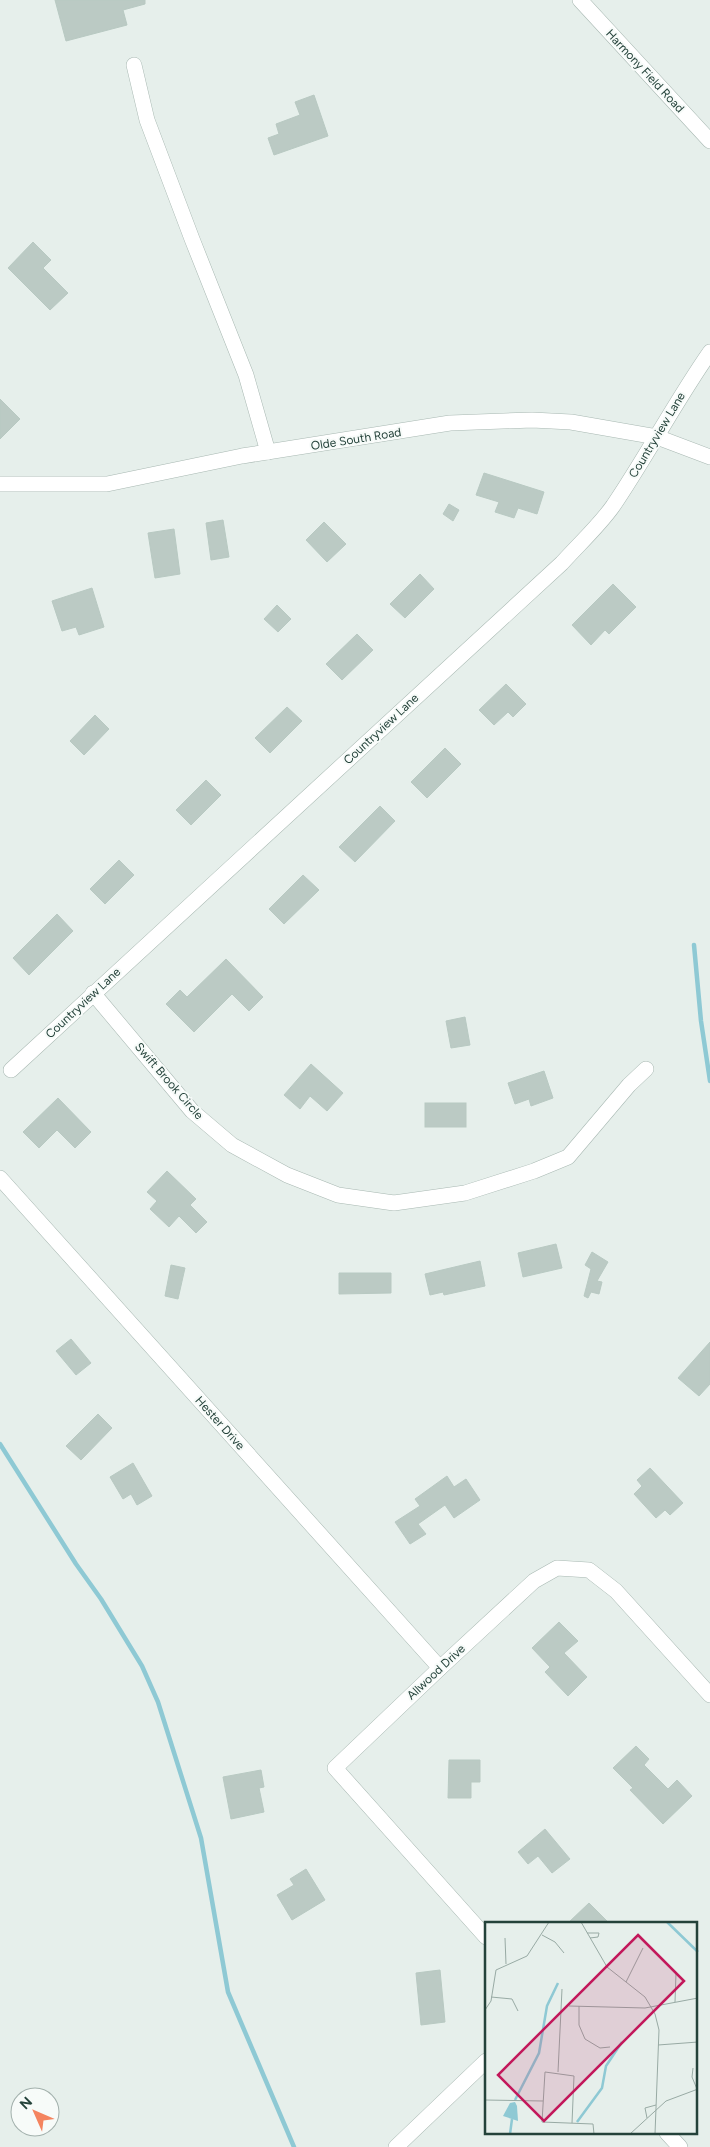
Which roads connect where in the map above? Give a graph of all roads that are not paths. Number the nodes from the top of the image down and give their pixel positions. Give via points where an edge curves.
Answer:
1 (580, 0) edge
2 (134, 65) dead end
3 (710, 141) edge
4 (710, 352) edge
5 (657, 437) junction
6 (268, 452) junction
7 (710, 457) edge
8 (0, 484) edge
9 (93, 993) junction
10 (646, 1069) dead end
11 (11, 1070) dead end
12 (0, 1178) edge
13 (440, 1668) junction
14 (710, 1695) edge
15 (485, 1936) edge
16 (485, 2062) edge
17 (668, 2134) edge
18 (396, 2147) edge
19 (680, 2147) edge

1 - 3 street, Harmony Field Road
2 - 6 street via 147,120 246,375
4 - 5 street, Countryview Lane via 687,384
5 - 6 street, Olde South Road via 571,422 532,420 459,423
5 - 7 street, Olde South Road
5 - 9 street, Countryview Lane via 611,508 562,563
6 - 8 street, Olde South Road via 107,484
9 - 10 street, Swift Brook Circle via 192,1111 232,1145 287,1175 338,1195 394,1203 465,1193 568,1157 628,1085
9 - 11 street, Countryview Lane
12 - 13 street, Hester Drive
13 - 14 street, Allwood Drive via 534,1582 557,1568 589,1570 616,1591
13 - 15 street, Allwood Drive via 335,1768
16 - 18 street
17 - 19 street

